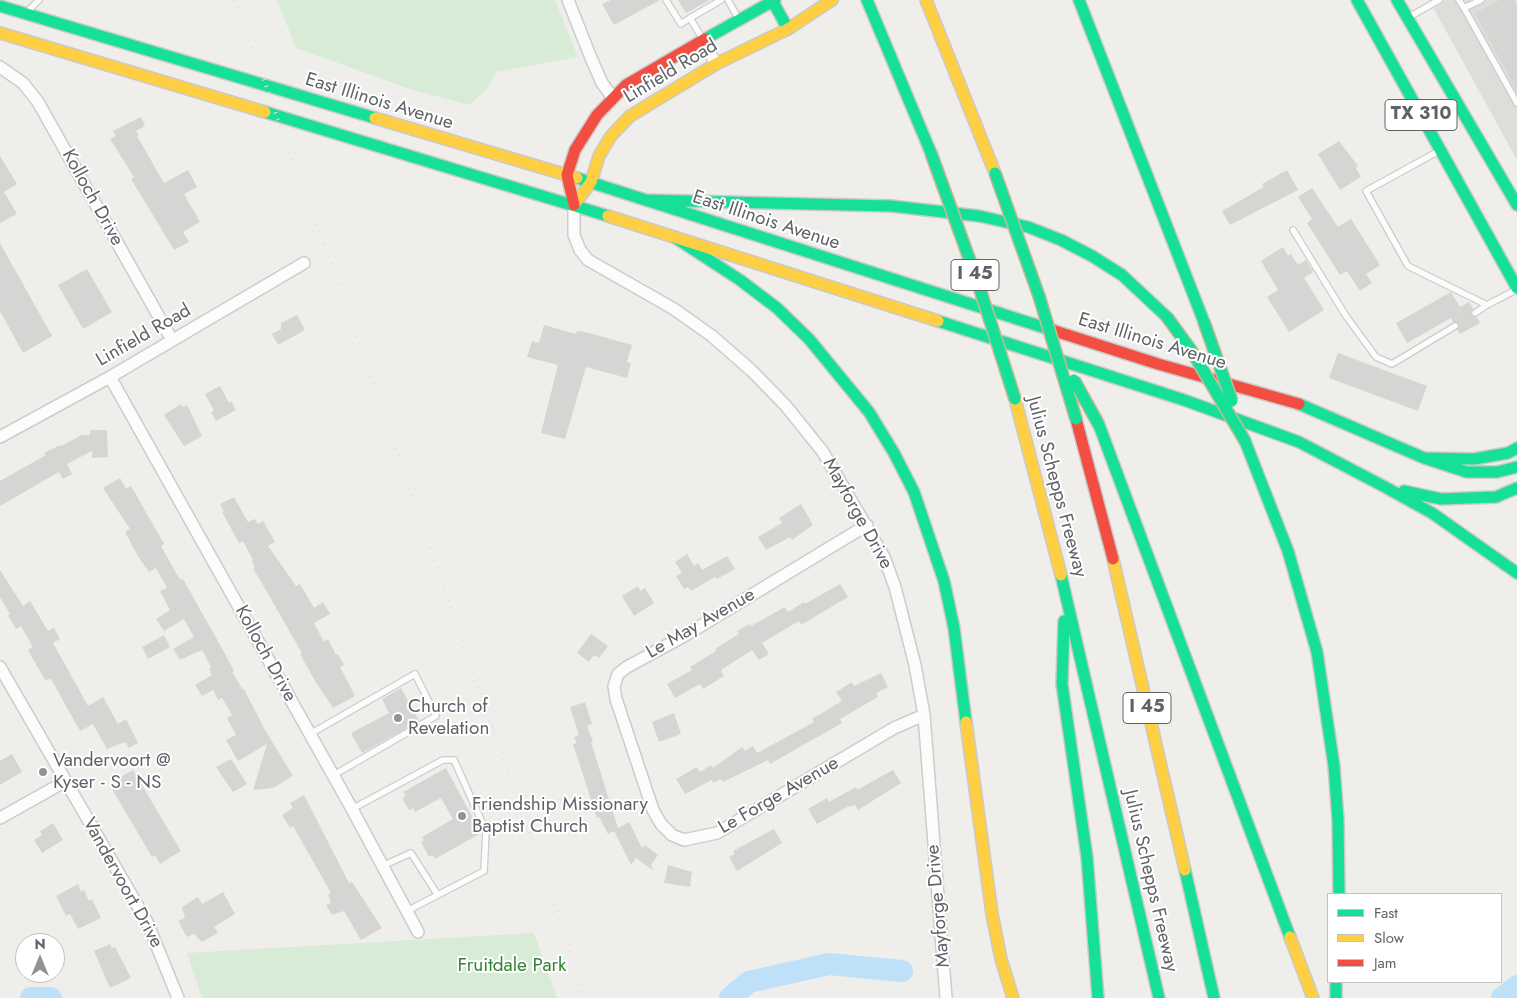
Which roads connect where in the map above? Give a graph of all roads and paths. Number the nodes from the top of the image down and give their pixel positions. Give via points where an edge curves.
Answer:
1 (39, 0) edge
2 (568, 0) edge
3 (666, 0) edge
4 (721, 0) edge
5 (728, 0) edge
6 (773, 0) edge
7 (832, 0) edge
8 (867, 0) edge
9 (926, 0) edge
10 (1079, 0) edge
11 (1357, 0) edge
12 (1397, 0) edge
13 (1439, 0) edge
14 (1459, 0) edge
15 (1480, 0) edge
16 (0, 6) edge
17 (1464, 8) junction
18 (25, 14) junction
19 (690, 18) junction
20 (1408, 18) junction
21 (740, 20) junction
22 (788, 29) junction
23 (0, 33) edge
24 (703, 40) junction
25 (716, 64) junction
26 (0, 66) edge
27 (613, 98) junction
28 (1517, 103) edge
29 (1441, 149) junction
30 (567, 175) junction
31 (591, 182) junction
32 (645, 200) junction
33 (574, 205) junction
34 (1517, 205) edge
35 (1293, 230) dead end
36 (674, 237) junction
37 (304, 263) dead end
38 (1517, 289) edge
39 (1487, 305) junction
40 (1475, 313) dead end
41 (1455, 326) dead end
42 (172, 340) junction
43 (1054, 344) junction
44 (110, 377) junction
45 (0, 437) edge
46 (1245, 442) junction
47 (1517, 448) edge
48 (1424, 458) junction
49 (1517, 467) edge
50 (1386, 487) junction
51 (1517, 488) edge
52 (867, 525) junction
53 (1517, 573) edge
54 (1066, 592) junction
55 (0, 667) edge
56 (924, 715) junction
57 (310, 735) junction
58 (638, 766) joint
59 (332, 776) junction
60 (66, 781) junction
61 (352, 809) junction
62 (0, 818) edge
63 (382, 866) junction
64 (1339, 893) edge
65 (438, 894) junction
66 (407, 911) junction
67 (418, 932) dead end
68 (1336, 983) edge
69 (178, 998) edge
70 (946, 998) edge
71 (1013, 998) edge
72 (1098, 998) edge
73 (1159, 998) edge
74 (1214, 998) edge
75 (1313, 998) edge
76 (1336, 998) edge

1 - 18 lane
2 - 27 street via 591,58
3 - 19 lane via 681,24
4 - 19 lane
5 - 21 lane
6 - 21 main road, Linfield Road
6 - 22 main road
7 - 22 main road, Linfield Road
8 - 54 main road, Julius Schepps Freeway / I 45, bridge via 931,153 975,274 1015,399
9 - 43 main road, Julius Schepps Freeway / I 45, bridge via 996,173
10 - 46 main road, bridge via 1204,322
11 - 29 main road, TX 310
12 - 20 main road, TX 310
13 - 20 lane
14 - 17 lane
15 - 17 lane
16 - 18 main road, East Illinois Avenue
17 - 28 lane
18 - 30 main road, East Illinois Avenue
19 - 24 lane
20 - 34 main road, TX 310
21 - 24 main road, Linfield Road
22 - 25 main road, Linfield Road
23 - 33 main road
24 - 25 street
24 - 27 main road, Linfield Road via 626,85
25 - 31 main road, Linfield Road via 630,116 611,136 599,156
26 - 42 street, Kolloch Drive via 24,83 38,102
27 - 30 main road, Linfield Road via 597,115 575,150
29 - 38 main road, TX 310
29 - 39 lane via 1366,191 1408,266
30 - 31 main road, East Illinois Avenue
30 - 33 main road
31 - 32 main road, East Illinois Avenue
31 - 33 main road, Linfield Road
32 - 46 main road, bridge via 890,206 979,216 1061,240 1122,275 1167,317 1191,350
32 - 48 main road, East Illinois Avenue via 1158,364 1297,403
33 - 36 main road
33 - 52 street, Mayforge Drive via 574,234 588,260 674,310 712,336 752,371 823,452
35 - 41 lane via 1346,316 1376,357 1392,364
36 - 50 main road via 1184,400 1299,442
36 - 71 main road via 740,280 809,338 869,412 914,492 933,543 954,628 992,914
37 - 42 street, Linfield Road
38 - 39 lane
39 - 40 lane
42 - 44 street, Linfield Road
43 - 74 main road, Julius Schepps Freeway / I 45, bridge via 1116,571
43 - 75 main road, bridge via 1099,425
44 - 45 street, Linfield Road
44 - 57 street, Kolloch Drive
46 - 64 main road via 1288,551 1317,652 1334,766
47 - 48 main road via 1508,453 1474,459
48 - 49 main road, East Illinois Avenue via 1467,472 1497,472
50 - 51 main road via 1441,499 1496,497
50 - 53 main road via 1432,513
52 - 56 street, Mayforge Drive via 895,587
52 - 58 street, Le May Avenue via 618,674 614,686 616,700
54 - 72 main road via 1062,684 1087,857
54 - 73 main road, Julius Schepps Freeway / I 45
55 - 60 street, Vandervoort Drive
56 - 58 street, Le Forge Avenue via 894,728 717,833 698,839 684,840 661,824
56 - 70 street, Mayforge Drive
57 - 59 street, Kolloch Drive
57 - 59 lane via 415,674 436,716
59 - 61 street, Kolloch Drive
60 - 62 street
60 - 69 street, Vandervoort Drive via 147,922
61 - 63 street, Kolloch Drive
61 - 65 lane via 444,760 454,760 486,832 484,871
63 - 65 lane via 411,853
63 - 66 street, Kolloch Drive
65 - 66 lane
66 - 67 street, Kolloch Drive
68 - 76 main road

